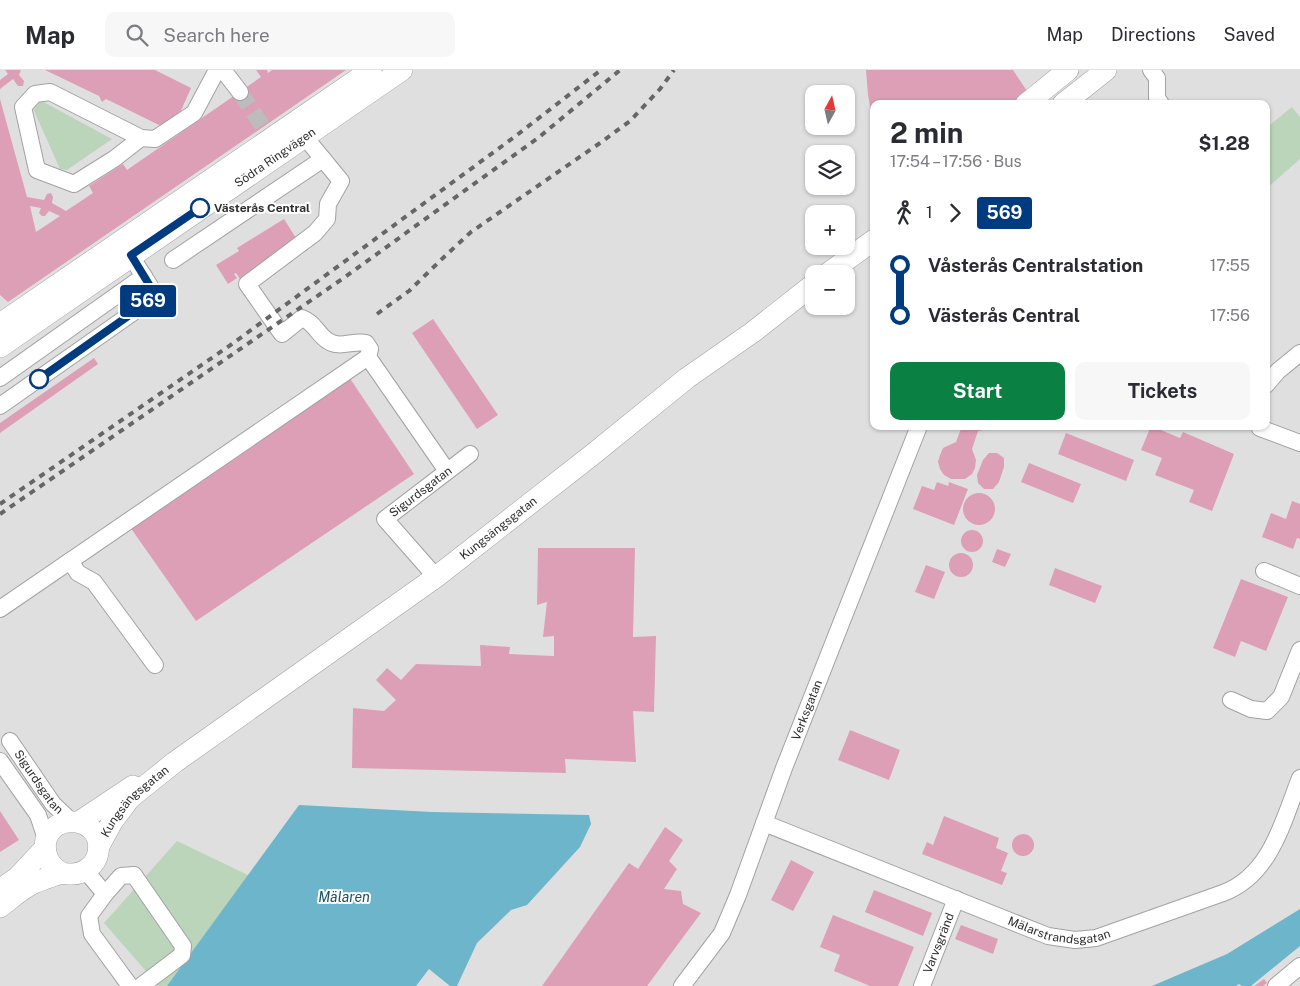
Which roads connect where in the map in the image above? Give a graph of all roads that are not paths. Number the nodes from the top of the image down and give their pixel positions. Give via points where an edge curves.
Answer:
1 (217, 70) edge
2 (223, 70) edge
3 (371, 70) edge
4 (402, 70) edge
5 (1068, 70) edge
6 (1106, 70) edge
7 (1151, 70) edge
8 (240, 92) tunnel mouth
9 (1031, 100) edge
10 (1068, 100) edge
11 (1158, 100) edge
12 (304, 136) junction
13 (141, 138) junction
14 (271, 139) junction
15 (323, 159) junction
16 (870, 243) edge
17 (126, 248) junction
18 (173, 260) dead end
19 (839, 265) edge
20 (144, 276) junction
21 (805, 291) edge
22 (1, 337) edge
23 (1300, 353) edge
24 (368, 357) junction
25 (0, 378) edge
26 (1270, 380) edge
27 (0, 406) edge
28 (917, 430) edge
29 (1265, 430) edge
30 (1300, 443) edge
31 (470, 454) dead end
32 (447, 471) junction
33 (70, 561) junction
34 (1264, 571) dead end
35 (436, 578) junction
36 (1300, 586) edge
37 (0, 608) edge
38 (1300, 650) edge
39 (155, 665) dead end
40 (1231, 700) dead end
41 (3, 747) edge
42 (175, 762) junction
43 (1300, 778) edge
44 (75, 821) junction
45 (764, 823) junction
46 (46, 844) junction
47 (99, 846) junction
48 (85, 870) junction
49 (62, 873) junction
50 (0, 889) edge
51 (105, 894) junction
52 (956, 900) junction
53 (0, 907) edge
54 (1300, 966) edge
55 (1300, 972) edge
56 (130, 986) edge
57 (141, 986) edge
58 (682, 986) edge
59 (922, 986) edge
60 (1276, 986) edge
61 (1291, 986) edge

1 - 13 street via 194,113 155,139
2 - 8 street
3 - 14 main road, Södra Ringvägen
4 - 12 main road, Södra Ringvägen
5 - 9 main road
6 - 10 main road
7 - 11 street via 1157,78
12 - 14 main road, Södra Ringvägen
12 - 15 street
13 - 13 street via 74,184 37,170 23,107 35,94 50,92
14 - 17 main road, Södra Ringvägen
15 - 18 street
15 - 24 street via 341,181 328,204 327,219 315,233 247,284 282,334 302,318 308,320 328,342 344,345 358,341 366,344 370,350
16 - 19 main road
17 - 20 street
17 - 22 main road, Södra Ringvägen
20 - 25 street
20 - 27 street via 150,286 148,302
21 - 35 main road, Kungsängsgatan via 688,378
23 - 26 street
24 - 32 street
24 - 33 street
28 - 45 street, Verksgatan
29 - 30 street
31 - 32 street, Sigurdsgatan
32 - 35 street, Sigurdsgatan via 385,519
33 - 37 street
33 - 39 street via 78,573 94,582
34 - 36 street
35 - 42 main road, Kungsängsgatan
38 - 40 street via 1282,697 1268,711 1251,709
41 - 44 street, Sigurdsgatan via 53,804
41 - 46 street, Sigurdsgatan via 38,815
42 - 44 main road, Kungsängsgatan
42 - 47 main road, Kungsängsgatan via 130,798
43 - 52 street, Mälarstrandsgatan via 1271,850 1251,876 1229,891 1110,934 1082,940 1061,939
44 - 46 main road via 57,825 50,831
44 - 47 main road via 92,829
45 - 52 street, Mälarstrandsgatan
45 - 58 street, Verksgatan via 722,933
46 - 49 main road via 51,865
46 - 50 main road via 18,877
47 - 48 main road via 94,863
48 - 49 main road via 72,875
48 - 51 street
49 - 53 main road via 32,884
51 - 56 street via 89,916 92,934
51 - 57 street via 121,876 134,875 183,946 182,955
52 - 59 street, Varvsgränd
54 - 60 street
55 - 61 street

